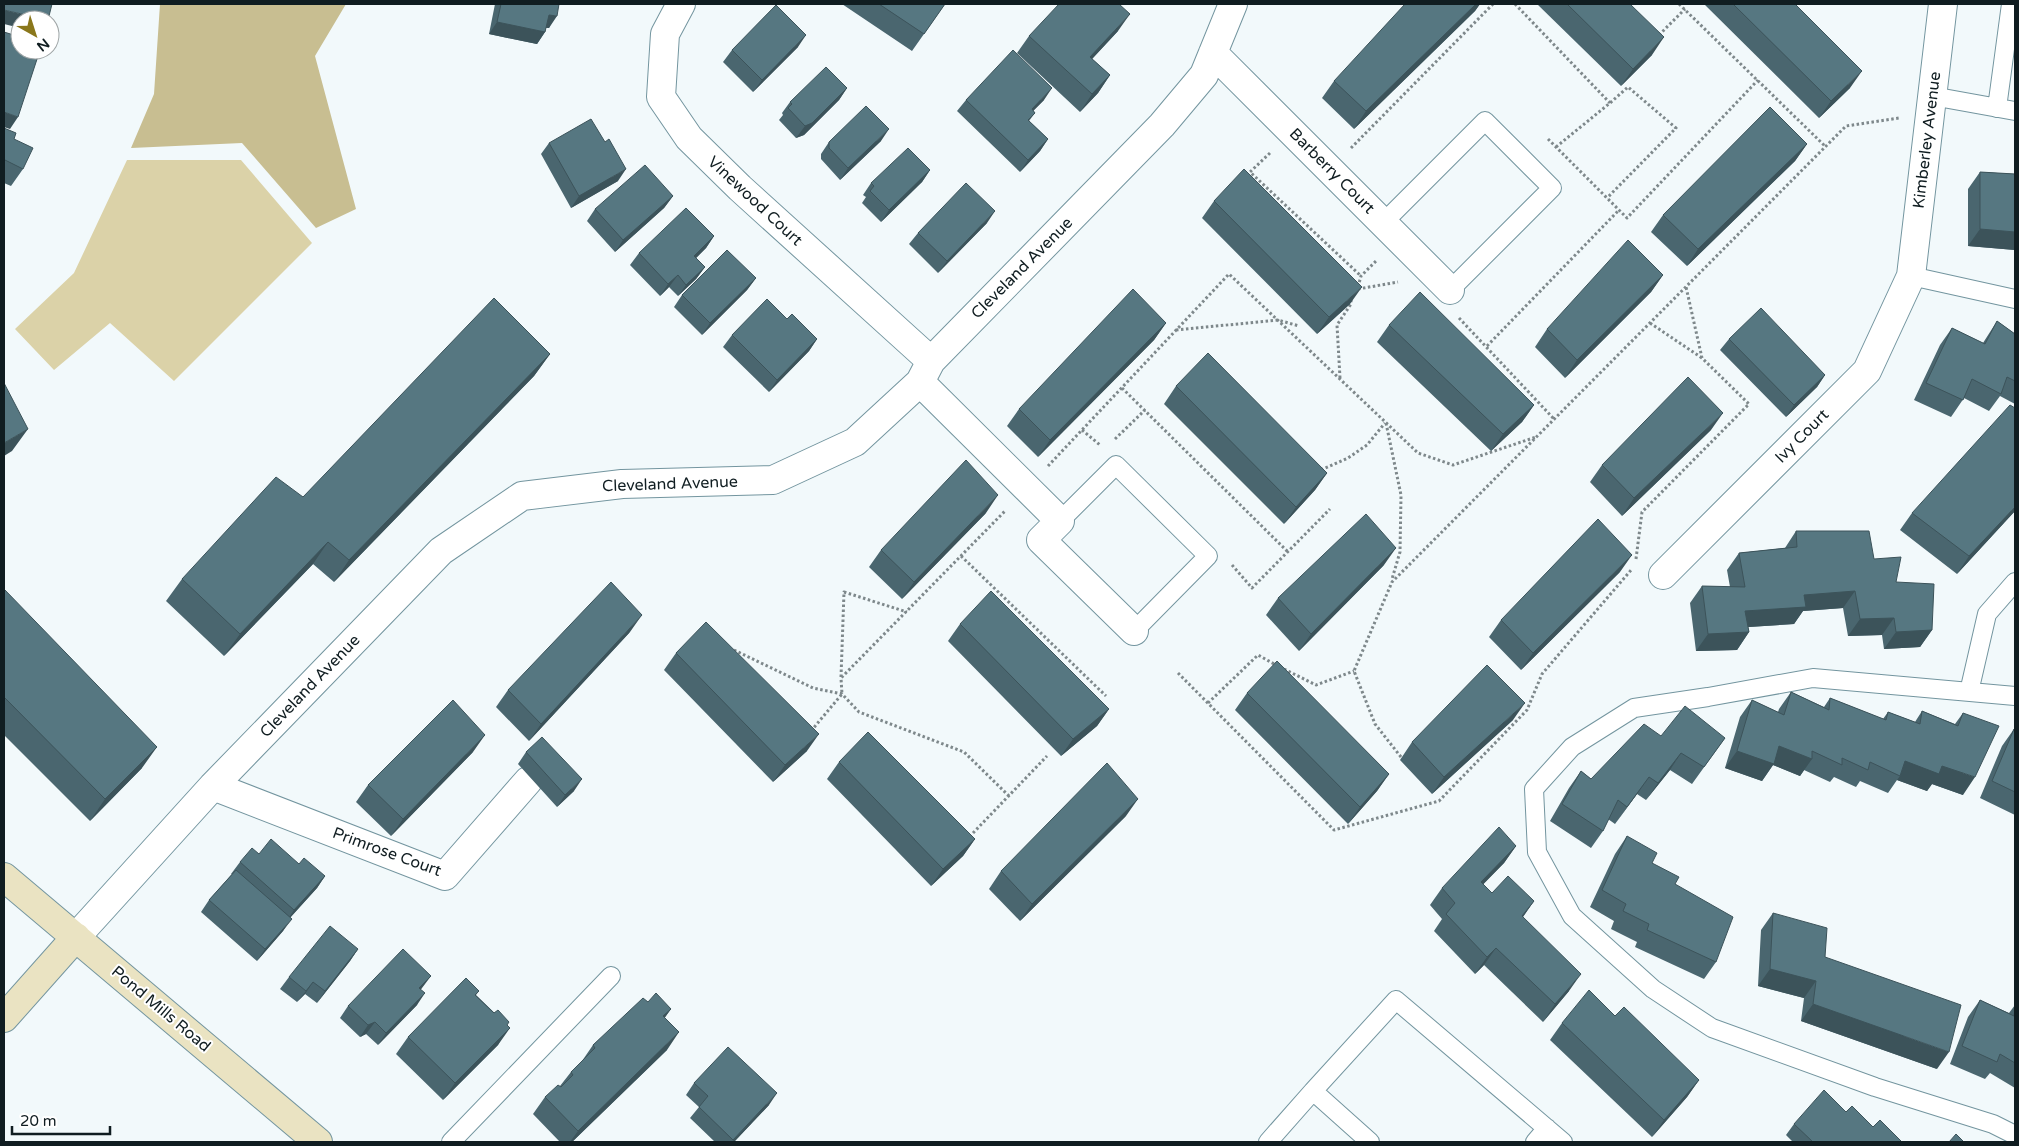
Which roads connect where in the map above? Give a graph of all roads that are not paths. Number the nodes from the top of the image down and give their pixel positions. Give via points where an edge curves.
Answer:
1 (681, 4) edge
2 (1233, 4) edge
3 (1943, 4) edge
4 (2011, 4) edge
5 (1213, 53) junction
6 (1931, 105) junction
7 (1998, 108) junction
8 (2015, 111) edge
9 (1391, 231) junction
10 (1911, 276) junction
11 (2015, 299) edge
12 (1451, 301) joint
13 (925, 372) junction
14 (1060, 521) junction
15 (1664, 574) dead end
16 (2015, 582) edge
17 (1134, 631) joint
18 (1969, 692) junction
19 (2015, 696) edge
20 (528, 781) dead end
21 (212, 786) junction
22 (4, 877) edge
23 (76, 936) junction
24 (611, 976) dead end
25 (4, 1018) edge
26 (1313, 1091) junction
27 (1547, 1128) junction
28 (2015, 1136) edge
29 (318, 1142) edge
30 (451, 1142) edge
31 (1268, 1142) edge
32 (1370, 1142) edge
33 (1535, 1142) edge
34 (1563, 1142) edge

1 - 13 street, Vinewood Court via 665,34 661,97 689,138
2 - 5 street, Cleveland Avenue
3 - 6 street, Kimberley Avenue
4 - 7 lane
5 - 9 street, Barberry Court
5 - 13 street, Cleveland Avenue via 1204,75 1162,125
6 - 7 lane
6 - 10 street, Kimberley Avenue
7 - 8 lane
9 - 12 street, Barberry Court
9 - 12 lane via 1485,121 1552,188
10 - 11 lane
10 - 15 street, Ivy Court via 1867,371
13 - 14 street, Vinewood Court
13 - 21 street, Cleveland Avenue via 855,442 773,480 622,484 522,496 440,551
14 - 17 street via 1041,540
14 - 17 lane via 1116,465 1208,556
16 - 18 lane via 1987,614
18 - 19 lane
18 - 28 lane via 1813,678 1634,708 1572,747 1534,788 1537,852 1572,916 1653,989 1712,1028 1875,1088 1993,1124
20 - 21 street, Primrose Court via 445,876
21 - 23 street, Cleveland Avenue
22 - 23 main road, Pond Mills Road
23 - 25 main road
23 - 29 main road, Pond Mills Road
24 - 30 lane
26 - 27 lane via 1396,1000
26 - 31 lane
26 - 32 lane
27 - 33 lane
27 - 34 lane

